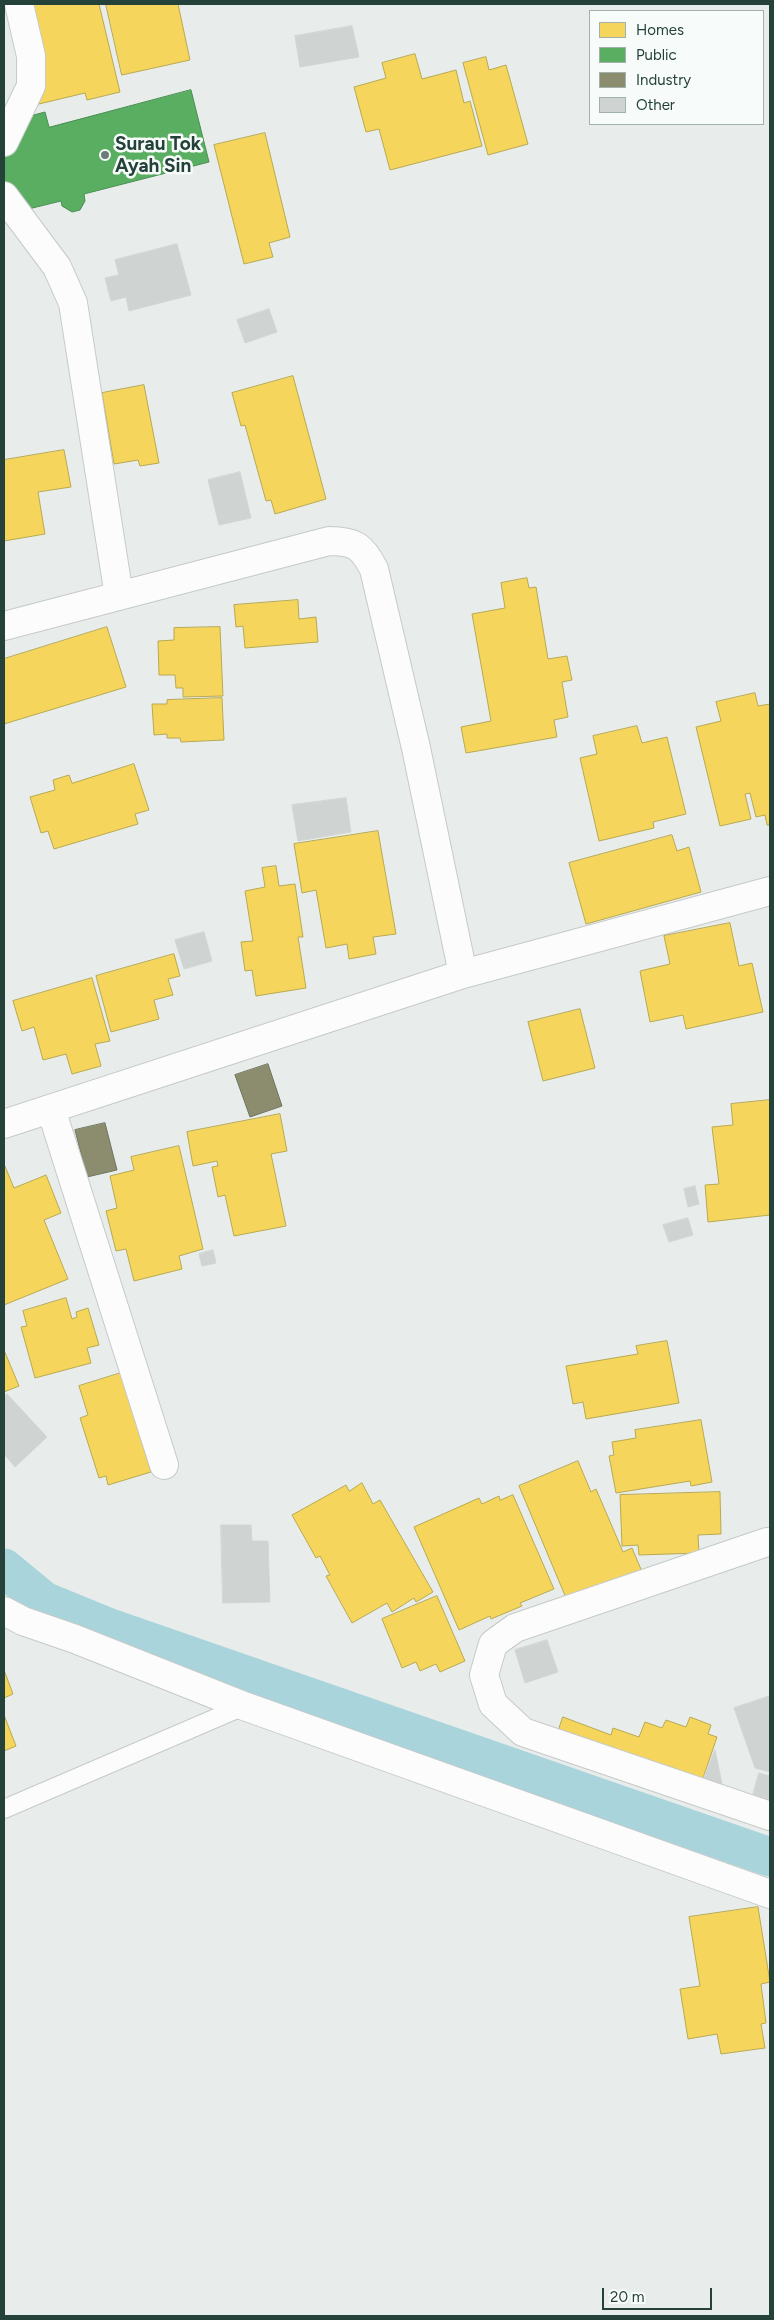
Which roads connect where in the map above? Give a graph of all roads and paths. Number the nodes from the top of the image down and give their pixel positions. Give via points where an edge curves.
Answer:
1 (19, 4) edge
2 (4, 142) edge
3 (4, 196) edge
4 (119, 596) junction
5 (4, 626) edge
6 (770, 891) edge
7 (463, 974) junction
8 (51, 1109) junction
9 (4, 1124) edge
10 (164, 1465) dead end
11 (768, 1542) dead end
12 (4, 1611) edge
13 (244, 1706) junction
14 (4, 1809) edge
15 (770, 1816) edge
16 (770, 1894) edge

1 - 2 street via 32,56 31,86
3 - 4 street via 57,267 73,303
4 - 5 street
4 - 7 street via 329,541 348,541 365,552 374,569 416,748
6 - 7 street
7 - 8 street
8 - 9 street
8 - 10 street
11 - 15 street via 515,1628 493,1644 484,1674 493,1704 523,1732
12 - 13 street
13 - 14 lane
13 - 16 street

